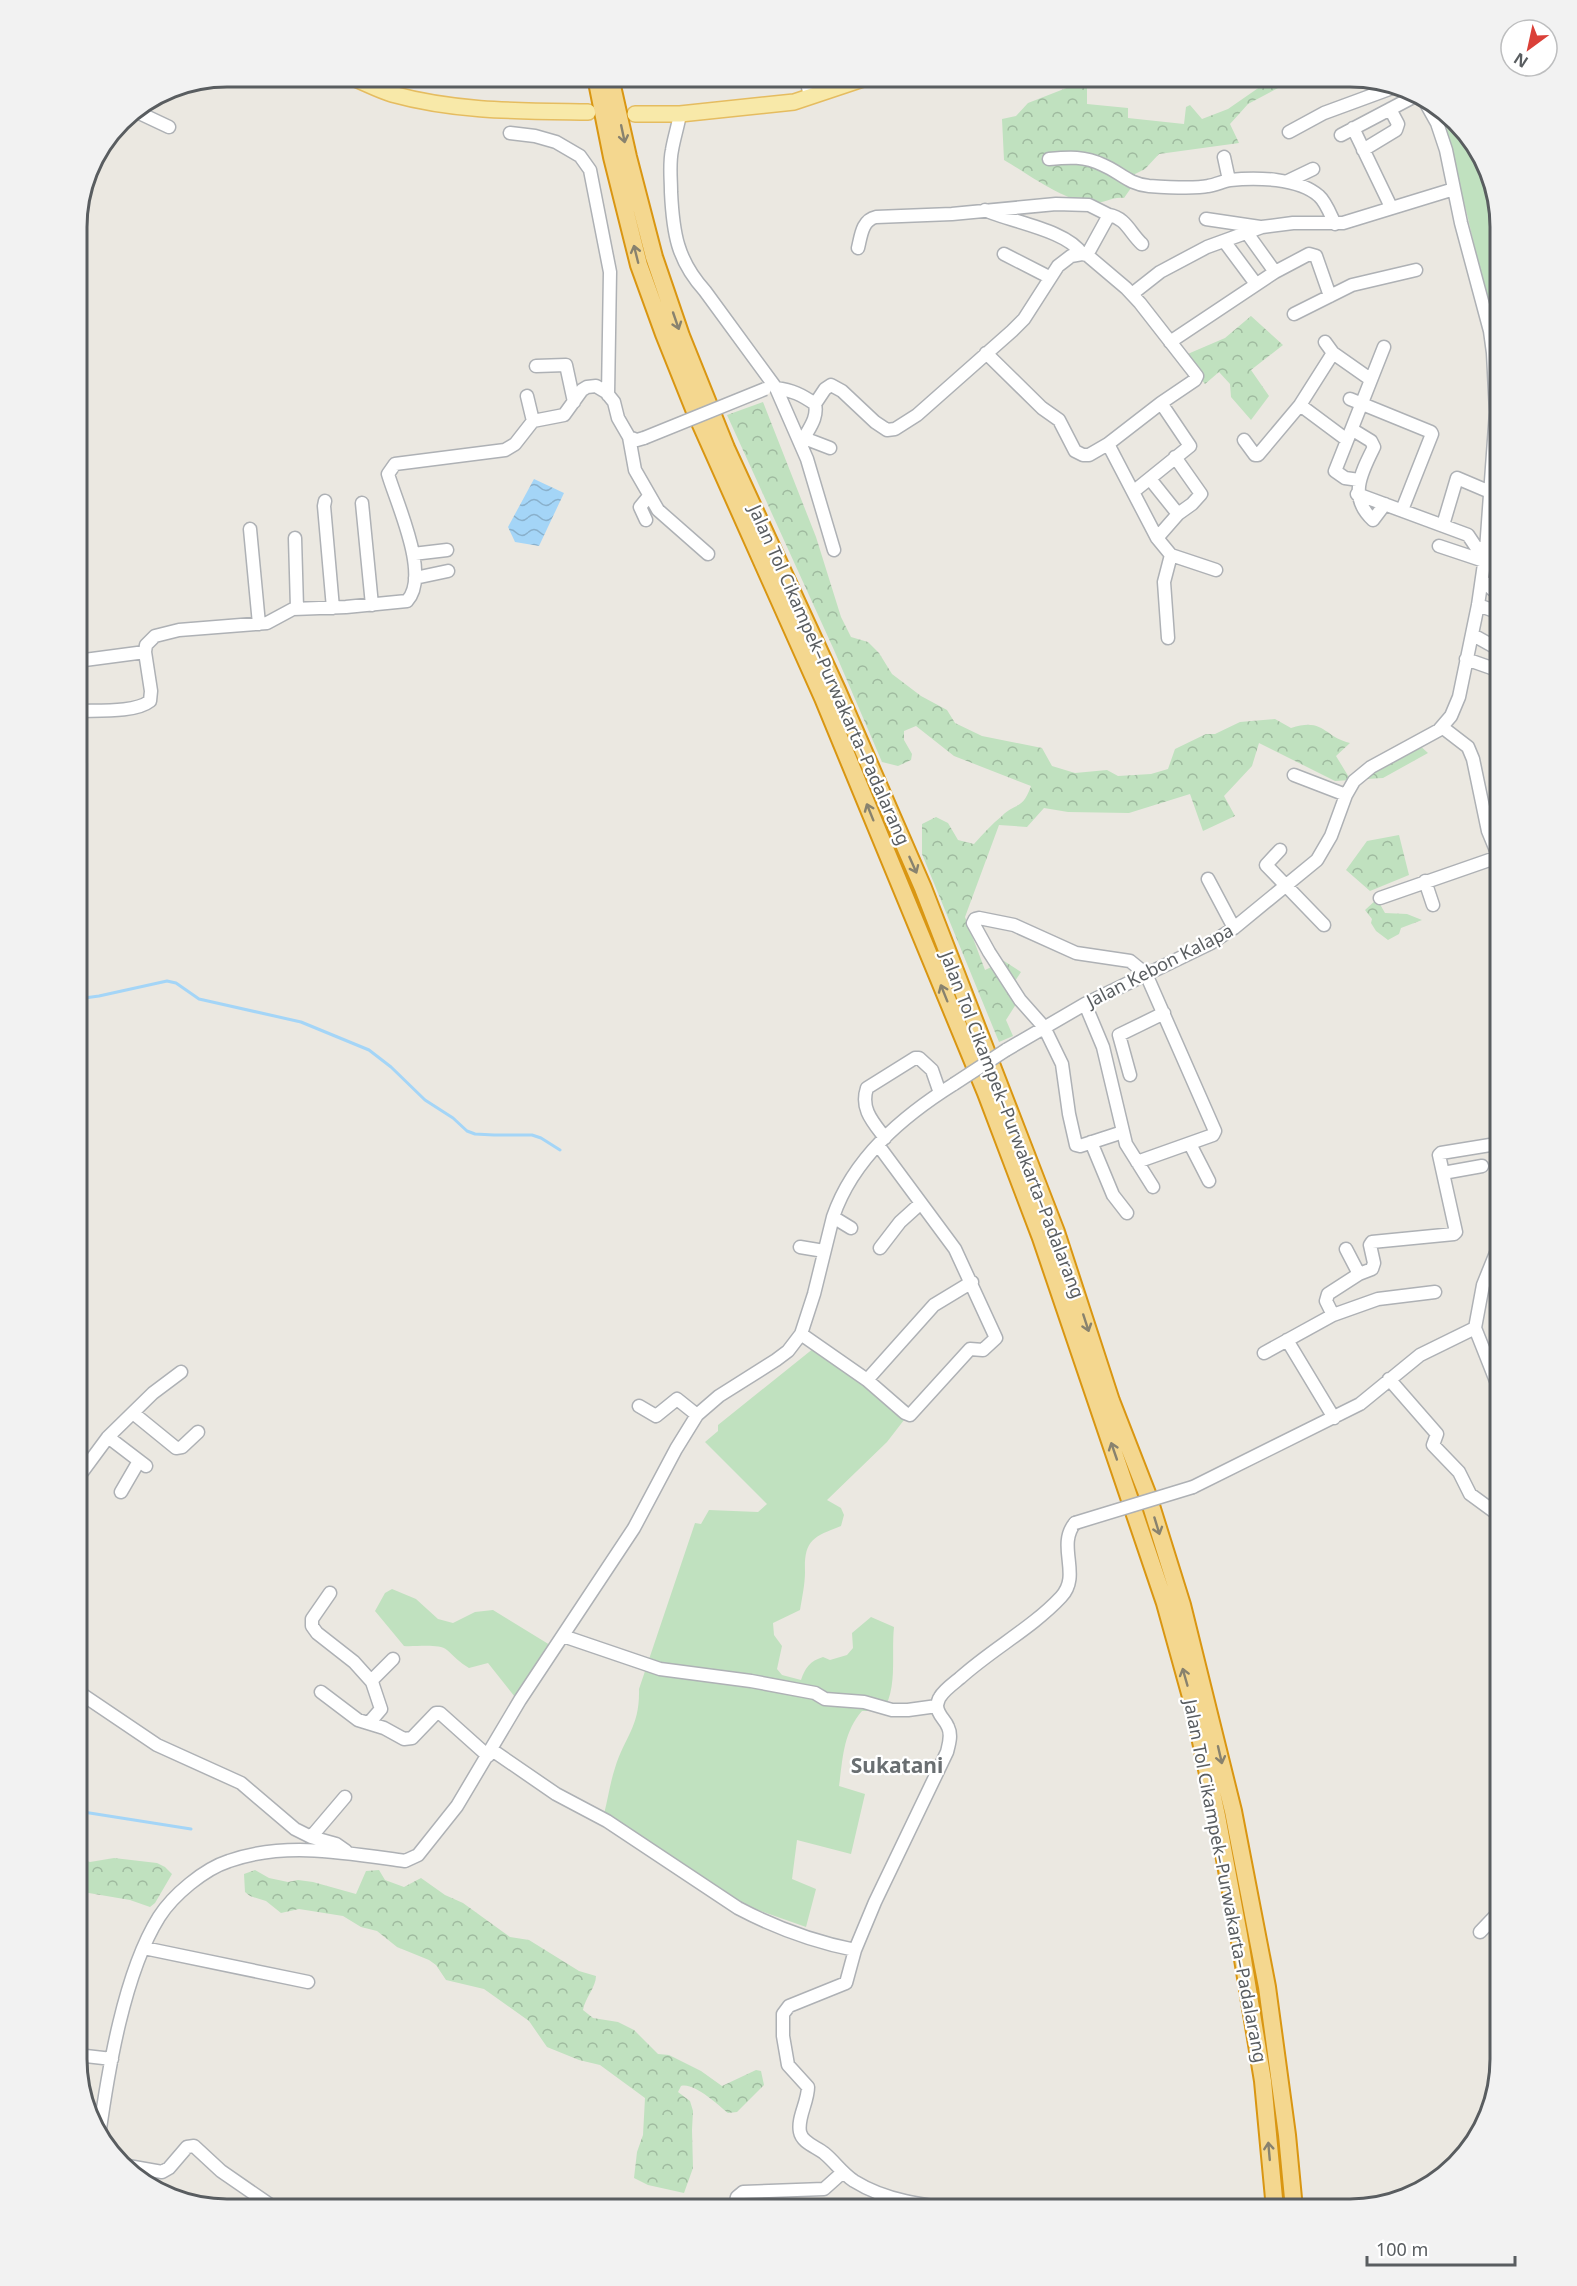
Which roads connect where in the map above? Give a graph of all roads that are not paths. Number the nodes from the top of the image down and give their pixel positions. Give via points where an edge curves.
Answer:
1 (376, 87) edge
2 (598, 87) edge
3 (612, 87) edge
4 (808, 87) edge
5 (840, 87) edge
6 (1383, 91) edge
7 (810, 97) junction
8 (1408, 99) edge
9 (1390, 109) junction
10 (588, 112) dead end
11 (635, 114) dead end
12 (680, 114) junction
13 (1432, 114) edge
14 (144, 115) edge
15 (169, 127) dead end
16 (1353, 128) junction
17 (1289, 132) dead end
18 (510, 133) dead end
19 (1341, 135) dead end
20 (1363, 150) junction
21 (1224, 157) dead end
22 (1049, 159) dead end
23 (1313, 169) dead end
24 (1229, 180) junction
25 (1288, 181) junction
26 (1454, 189) junction
27 (1391, 207) junction
28 (985, 210) junction
29 (1109, 215) junction
30 (1206, 219) dead end
31 (1335, 224) junction
32 (1262, 227) junction
33 (1247, 233) junction
34 (1224, 241) junction
35 (1142, 244) dead end
36 (858, 248) dead end
37 (1004, 254) dead end
38 (1084, 254) junction
39 (1416, 270) dead end
40 (1275, 272) junction
41 (1049, 277) junction
42 (1257, 284) junction
43 (1132, 294) junction
44 (1330, 296) junction
45 (1294, 314) dead end
46 (1490, 334) edge
47 (1170, 342) junction
48 (1325, 342) dead end
49 (1384, 347) dead end
50 (986, 353) junction
51 (1333, 353) junction
52 (536, 366) dead end
53 (1370, 379) junction
54 (771, 387) junction
55 (608, 395) junction
56 (527, 396) dead end
57 (574, 402) junction
58 (1356, 402) junction
59 (1161, 403) junction
60 (815, 404) junction
61 (1300, 405) junction
62 (533, 422) junction
63 (1350, 435) junction
64 (629, 437) junction
65 (801, 439) junction
66 (1244, 440) dead end
67 (1108, 444) junction
68 (830, 448) dead end
69 (1175, 457) junction
70 (1150, 478) junction
71 (1359, 480) junction
72 (1133, 492) junction
73 (1490, 492) joint
74 (1357, 494) junction
75 (649, 496) junction
76 (325, 501) dead end
77 (362, 502) dead end
78 (1385, 504) junction
79 (1402, 510) junction
80 (1178, 514) junction
81 (646, 520) dead end
82 (1443, 525) junction
83 (250, 530) dead end
84 (295, 538) dead end
85 (1157, 538) junction
86 (1439, 546) dead end
87 (447, 550) dead end
88 (834, 550) dead end
89 (413, 554) junction
90 (708, 554) dead end
91 (1490, 554) edge
92 (1171, 555) junction
93 (1485, 555) junction
94 (1216, 570) dead end
95 (448, 571) dead end
96 (415, 578) junction
97 (1482, 580) junction
98 (1490, 587) edge
99 (372, 605) junction
100 (1479, 605) junction
101 (297, 608) junction
102 (333, 608) junction
103 (1490, 609) edge
104 (259, 624) junction
105 (1473, 635) junction
106 (1168, 638) dead end
107 (1490, 644) edge
108 (145, 652) junction
109 (1466, 659) junction
110 (87, 660) edge
111 (1490, 667) edge
112 (87, 710) edge
113 (1442, 727) junction
114 (1294, 775) dead end
115 (1346, 795) junction
116 (1490, 836) edge
117 (1280, 850) dead end
118 (1490, 862) edge
119 (1208, 879) dead end
120 (1425, 881) junction
121 (1288, 886) junction
122 (1380, 898) dead end
123 (1433, 905) dead end
124 (1324, 925) dead end
125 (1234, 928) junction
126 (1146, 974) junction
127 (1085, 1004) junction
128 (1164, 1012) junction
129 (1044, 1027) junction
130 (1130, 1076) dead end
131 (940, 1093) junction
132 (1123, 1132) junction
133 (882, 1142) junction
134 (1091, 1142) junction
135 (1190, 1144) junction
136 (1490, 1145) edge
137 (1137, 1162) junction
138 (1482, 1166) dead end
139 (1443, 1173) junction
140 (1209, 1181) dead end
141 (1153, 1187) dead end
142 (921, 1203) junction
143 (1127, 1213) dead end
144 (833, 1217) junction
145 (851, 1228) dead end
146 (800, 1247) dead end
147 (880, 1248) dead end
148 (1347, 1249) dead end
149 (824, 1251) junction
150 (1490, 1268) edge
151 (1359, 1274) junction
152 (972, 1282) junction
153 (1435, 1292) dead end
154 (1333, 1315) junction
155 (1475, 1328) junction
156 (801, 1334) junction
157 (1287, 1340) junction
158 (1264, 1353) dead end
159 (1490, 1366) edge
160 (181, 1372) dead end
161 (1389, 1379) junction
162 (867, 1380) junction
163 (639, 1406) dead end
164 (133, 1413) junction
165 (697, 1415) junction
166 (1334, 1418) junction
167 (198, 1432) dead end
168 (108, 1437) junction
169 (87, 1465) edge
170 (121, 1492) dead end
171 (1490, 1509) edge
172 (330, 1593) dead end
173 (563, 1636) junction
174 (393, 1659) dead end
175 (372, 1682) junction
176 (321, 1692) dead end
177 (87, 1697) edge
178 (937, 1706) junction
179 (369, 1723) junction
180 (490, 1753) junction
181 (345, 1797) dead end
182 (311, 1837) junction
183 (348, 1853) junction
184 (1490, 1921) edge
185 (1479, 1932) dead end
186 (144, 1948) junction
187 (855, 1950) junction
188 (308, 1982) dead end
189 (87, 2056) edge
190 (112, 2059) junction
191 (102, 2120) edge
192 (140, 2168) edge
193 (843, 2172) junction
194 (262, 2199) edge
195 (737, 2199) edge
196 (897, 2199) edge
197 (1274, 2199) edge
198 (1293, 2199) edge

1 - 10 main road via 438,104 498,111
197 -> 2 highway, Jalan Tol Cikampek–Purwakarta–Padalarang via 1263,2081 1239,1935 1193,1704 1165,1603 1041,1238 986,1094 823,698 664,333 639,265
3 -> 198 highway, Jalan Tol Cikampek–Purwakarta–Padalarang via 654,257 681,336 726,447 923,888 1056,1232 1111,1401 1148,1496 1182,1605 1233,1811 1267,1987
4 - 7 street
5 - 7 main road
6 - 17 street via 1324,112
7 - 12 main road
8 - 9 street
9 - 16 street
9 - 20 street via 1398,124 1396,130
11 - 12 main road
12 - 54 street via 670,170 675,238 683,261
13 - 26 street, Jalan Kebon Kalapa via 1446,150
14 - 15 street
16 - 19 street
16 - 20 street
18 - 55 street via 556,142 580,156 590,171 610,272
20 - 27 street
21 - 24 street
22 - 24 street via 1093,160 1127,181 1148,186 1210,186
23 - 25 street
24 - 25 street
25 - 31 street via 1320,196
26 - 27 street
26 - 46 street, Jalan Kebon Kalapa
27 - 31 street
28 - 29 street via 1080,204
28 - 36 street via 871,218 865,224
28 - 38 street via 1048,232
29 - 35 street via 1121,219
29 - 38 street
30 - 32 street
31 - 32 street via 1293,222
32 - 33 street
33 - 34 street
33 - 40 street
34 - 42 street
34 - 43 street via 1160,272
37 - 41 street
38 - 41 street via 1071,256
38 - 43 street
39 - 44 street via 1359,282
40 - 42 street
40 - 44 street via 1313,254
41 - 50 street via 1024,319
42 - 47 street
43 - 47 street
44 - 45 street
47 - 59 street via 1197,376
48 - 51 street
49 - 53 street
50 - 60 street via 916,415 891,430 875,422 831,385
50 - 67 street via 1059,420 1075,451 1089,455
51 - 53 street
51 - 61 street
52 - 57 street via 566,365
53 - 58 street
54 - 60 street via 791,390
54 - 64 street, bridge via 644,438
54 - 65 street
55 - 57 street via 600,388 587,387
55 - 64 street
56 - 62 street
57 - 62 street via 564,415
58 - 63 street
58 - 79 street via 1432,434
59 - 67 street
59 - 69 street via 1190,446
60 - 65 street via 817,412
61 - 63 street
61 - 66 street via 1258,455
62 - 89 street via 515,444 500,452 393,466 388,474
63 - 71 street via 1371,441 1374,447
63 - 71 street via 1335,471 1345,478
64 - 75 street via 635,470
65 - 68 street
65 - 88 street
67 - 72 street
69 - 70 street
69 - 80 street via 1201,494
70 - 72 street
70 - 80 street
71 - 74 street
72 - 85 street
73 - 82 street via 1457,478
73 - 93 street, Jalan Kebon Kalapa
74 - 78 street
74 - 78 street via 1373,520
75 - 81 street via 640,507
75 - 90 street via 658,510
76 - 102 street
77 - 99 street
78 - 79 street
79 - 82 street
80 - 85 street
82 - 93 street via 1470,535
83 - 104 street
84 - 101 street
85 - 92 street
86 - 93 street
87 - 89 street
89 - 96 street
91 - 93 street
92 - 94 street
92 - 106 street via 1164,582
93 - 97 street, Jalan Kebon Kalapa
95 - 96 street
96 - 99 street via 407,601
97 - 98 street
97 - 100 street, Jalan Kebon Kalapa
99 - 102 street
100 - 103 street
100 - 105 street, Jalan Kebon Kalapa
101 - 102 street
101 - 104 street
104 - 108 street via 179,630 155,636
105 - 107 street
105 - 109 street, Jalan Kebon Kalapa
108 - 110 street
108 - 112 street via 152,691 150,701 133,708
109 - 111 street
109 - 113 street, Jalan Kebon Kalapa via 1459,697
113 - 115 street, Jalan Kebon Kalapa via 1361,774
113 - 116 street via 1468,747
114 - 115 street
115 - 121 street, Jalan Kebon Kalapa via 1322,854
117 - 121 street via 1266,865
118 - 120 street
119 - 125 street
120 - 122 street
120 - 123 street
121 - 124 street
121 - 125 street, Jalan Kebon Kalapa
125 - 126 street, Jalan Kebon Kalapa
126 - 127 street, Jalan Kebon Kalapa
126 - 128 street
126 - 129 street via 1130,961 1076,953 1014,925 975,919 976,931 989,952 1020,1000
127 - 129 street, Jalan Kebon Kalapa
127 - 132 street via 1103,1047
128 - 130 street via 1119,1035
128 - 135 street via 1215,1128 1213,1135
129 - 131 street, Jalan Kebon Kalapa, bridge
129 - 134 street via 1062,1064 1076,1144
131 - 133 street, Jalan Kebon Kalapa via 905,1118
131 - 133 street via 932,1070 919,1058 867,1088 867,1115
132 - 134 street
132 - 137 street
133 - 142 street
133 - 144 street, Jalan Kebon Kalapa via 854,1175
134 - 143 street via 1113,1195
135 - 137 street
135 - 140 street
136 - 139 street via 1441,1153 1438,1157
137 - 141 street
138 - 139 street
139 - 151 street via 1456,1232 1372,1242 1372,1269
142 - 147 street
142 - 152 street via 955,1249
144 - 145 street
144 - 149 street, Jalan Kebon Kalapa
146 - 149 street
148 - 151 street
149 - 156 street, Jalan Kebon Kalapa
150 - 155 street
151 - 154 street via 1328,1293 1326,1301
152 - 162 street via 934,1305
152 - 162 street via 996,1336 994,1340 983,1350 970,1349 910,1414
153 - 154 street via 1378,1299
154 - 157 street
155 - 159 street
155 - 161 street via 1420,1355
156 - 162 street
156 - 165 street via 788,1351
157 - 158 street
157 - 166 street
160 - 164 street
161 - 166 street via 1360,1404
161 - 171 street via 1437,1434 1433,1445 1459,1472 1472,1497
163 - 165 street via 656,1416 677,1399
164 - 167 street via 176,1448
164 - 168 street
165 - 173 street via 634,1528
166 - 178 street, bridge via 1193,1487 1075,1523 1067,1537 1067,1590 1051,1608 950,1686 939,1697
168 - 169 street
168 - 170 street via 143,1463
172 - 175 street via 312,1619 312,1626
173 - 178 street via 660,1669 751,1681 892,1710
173 - 180 street
174 - 175 street
175 - 179 street via 381,1709
176 - 179 street via 358,1720
177 - 182 street via 157,1745 241,1783 289,1826
178 - 187 street via 948,1725 947,1752
179 - 180 street via 404,1739 411,1738 431,1715 440,1713
180 - 183 street via 457,1806 418,1855 405,1861
180 - 187 street via 607,1821 738,1908 789,1930
181 - 182 street
182 - 183 street via 336,1844
183 - 186 street via 267,1852 216,1866 201,1875 159,1916
184 - 185 street
186 - 188 street
186 - 190 street
187 - 193 street via 844,1985 789,2006 783,2014 788,2065 808,2087 801,2134
189 - 190 street
190 - 191 street
192 - 194 street via 162,2172 187,2147 194,2146
193 - 195 street via 824,2190 743,2192
193 - 196 street via 868,2188

